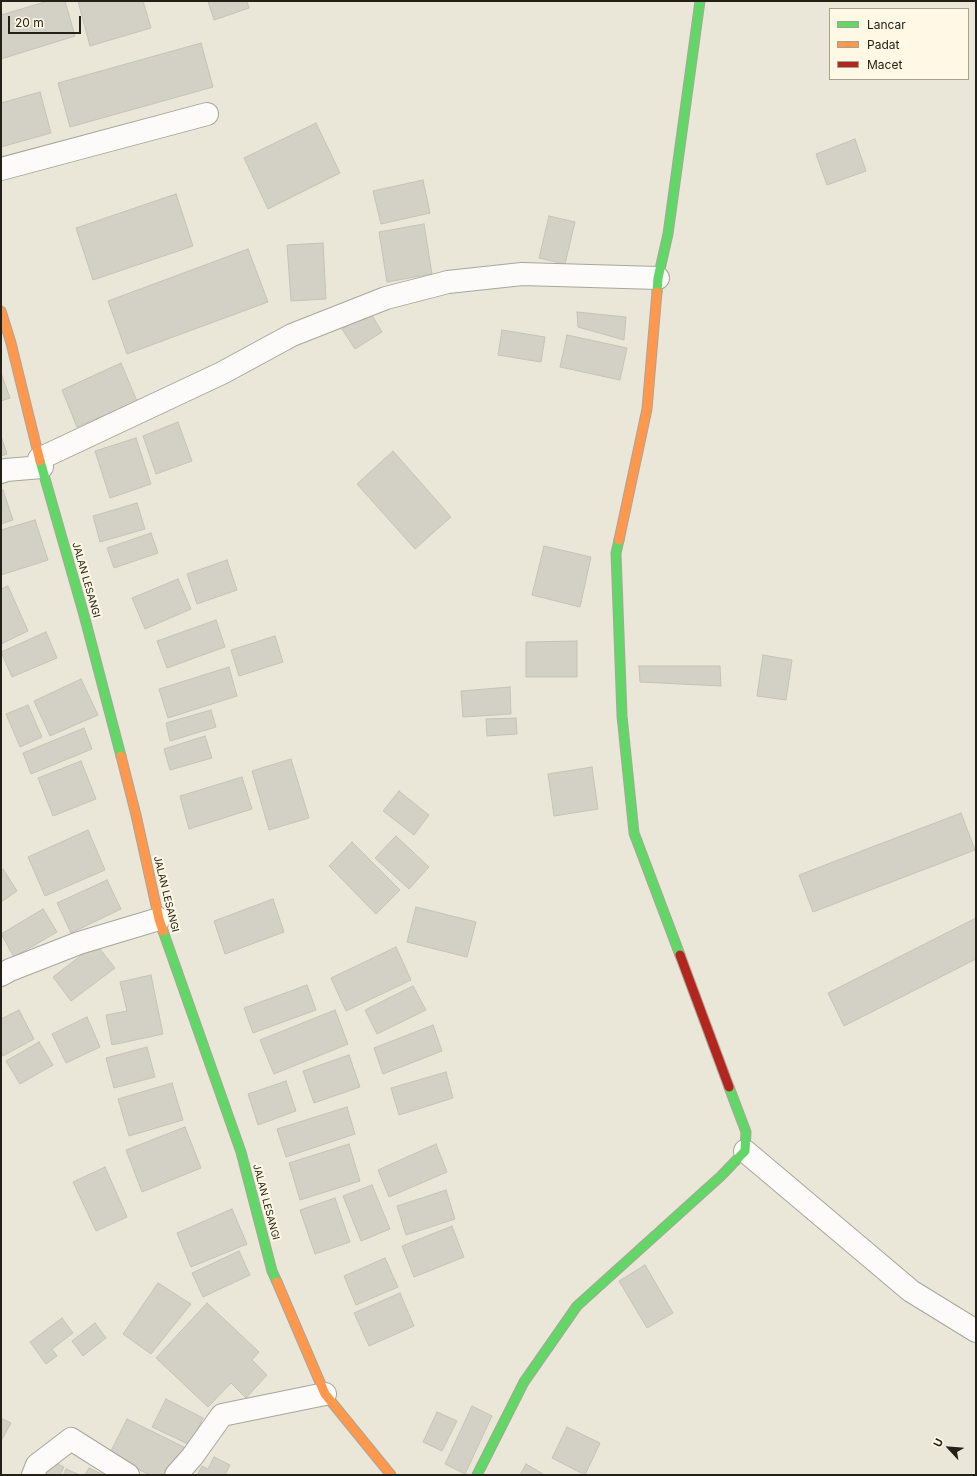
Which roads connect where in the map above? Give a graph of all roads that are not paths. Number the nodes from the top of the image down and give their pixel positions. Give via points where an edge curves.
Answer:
1 (700, 1) edge
2 (207, 114) dead end
3 (1, 169) edge
4 (658, 278) junction
5 (1, 311) edge
6 (41, 463) junction
7 (1, 472) edge
8 (159, 919) junction
9 (1, 975) edge
10 (745, 1151) junction
11 (976, 1331) edge
12 (325, 1394) junction
13 (33, 1475) edge
14 (128, 1475) edge
15 (176, 1475) edge
16 (391, 1475) edge
17 (477, 1475) edge

1 - 4 street via 668,234
2 - 3 street
4 - 6 street via 522,274 448,282 386,298 292,335 222,373
4 - 10 street via 647,409 616,553 622,716 634,833 746,1132
5 - 6 street, JALAN LESANGI
6 - 7 street
6 - 8 street, JALAN LESANGI via 136,815
8 - 9 street via 79,943
8 - 12 street, JALAN LESANGI via 241,1152 272,1271
10 - 11 street via 911,1291
10 - 17 street via 721,1176 577,1306 524,1382
12 - 15 street via 222,1415
12 - 16 street, JALAN LESANGI
13 - 14 street via 37,1465 71,1439

